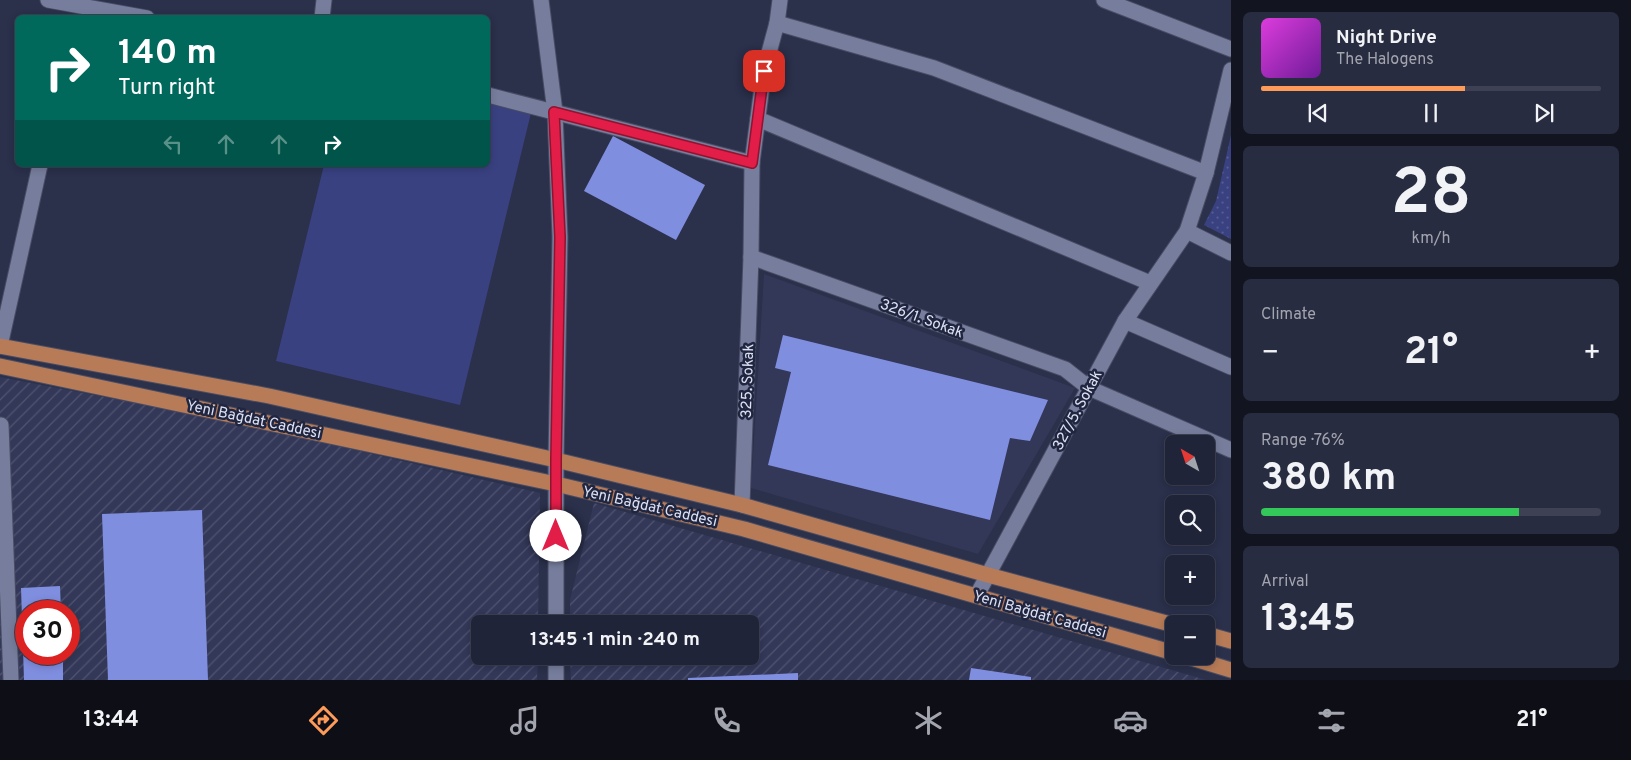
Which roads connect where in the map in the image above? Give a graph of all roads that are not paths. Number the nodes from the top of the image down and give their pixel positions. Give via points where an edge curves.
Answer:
1 (48, 0) edge
2 (324, 0) edge
3 (541, 0) edge
4 (780, 0) edge
5 (1104, 0) edge
6 (76, 7) edge
7 (128, 15) edge
8 (322, 15) edge
9 (777, 23) junction
10 (1231, 49) edge
11 (1231, 70) edge
12 (490, 96) edge
13 (554, 112) junction
14 (758, 119) junction
15 (752, 163) junction
16 (40, 167) edge
17 (1206, 173) junction
18 (1187, 232) junction
19 (1231, 253) edge
20 (751, 257) junction
21 (1150, 283) junction
22 (1125, 321) junction
23 (0, 346) edge
24 (0, 366) edge
25 (1231, 367) edge
26 (1089, 388) junction
27 (1, 425) edge
28 (1231, 450) edge
29 (556, 460) junction
30 (556, 484) junction
31 (742, 505) junction
32 (988, 575) junction
33 (977, 595) junction
34 (556, 615) edge
35 (1165, 623) edge
36 (1215, 637) edge
37 (1231, 641) edge
38 (1165, 650) edge
39 (556, 665) edge
40 (1215, 665) edge
41 (1231, 670) edge
42 (11, 680) edge
43 (556, 680) edge

1 - 6 street
2 - 8 street
3 - 13 street
4 - 9 street, 325. Sokak
5 - 10 street
6 - 7 street
9 - 14 street, 325. Sokak via 764,71
9 - 17 street via 934,68
11 - 17 street, 327/5. Sokak
12 - 13 street
13 - 15 street
13 - 29 street via 560,237
14 - 15 street, 325. Sokak
14 - 21 street
15 - 20 street, 325. Sokak
16 - 23 street
17 - 18 street, 327/5. Sokak
18 - 19 street
18 - 21 street, 327/5. Sokak
20 - 26 street, 326/1. Sokak via 1065,370
20 - 31 street, 325. Sokak
21 - 22 street, 327/5. Sokak
22 - 25 street
22 - 26 street, 327/5. Sokak
23 - 29 main road, Yeni Bağdat Caddesi via 269,396
24 - 30 main road, Yeni Bağdat Caddesi
26 - 28 street, 326/1. Sokak
26 - 32 street, 327/5. Sokak
27 - 42 street
29 - 30 street
29 - 31 main road, Yeni Bağdat Caddesi
30 - 33 main road, Yeni Bağdat Caddesi via 744,529
30 - 34 street
31 - 32 main road, Yeni Bağdat Caddesi
32 - 33 street, 327/5. Sokak
32 - 35 main road, Yeni Bağdat Caddesi
33 - 38 main road, Yeni Bağdat Caddesi
36 - 37 main road
39 - 43 street
40 - 41 main road

